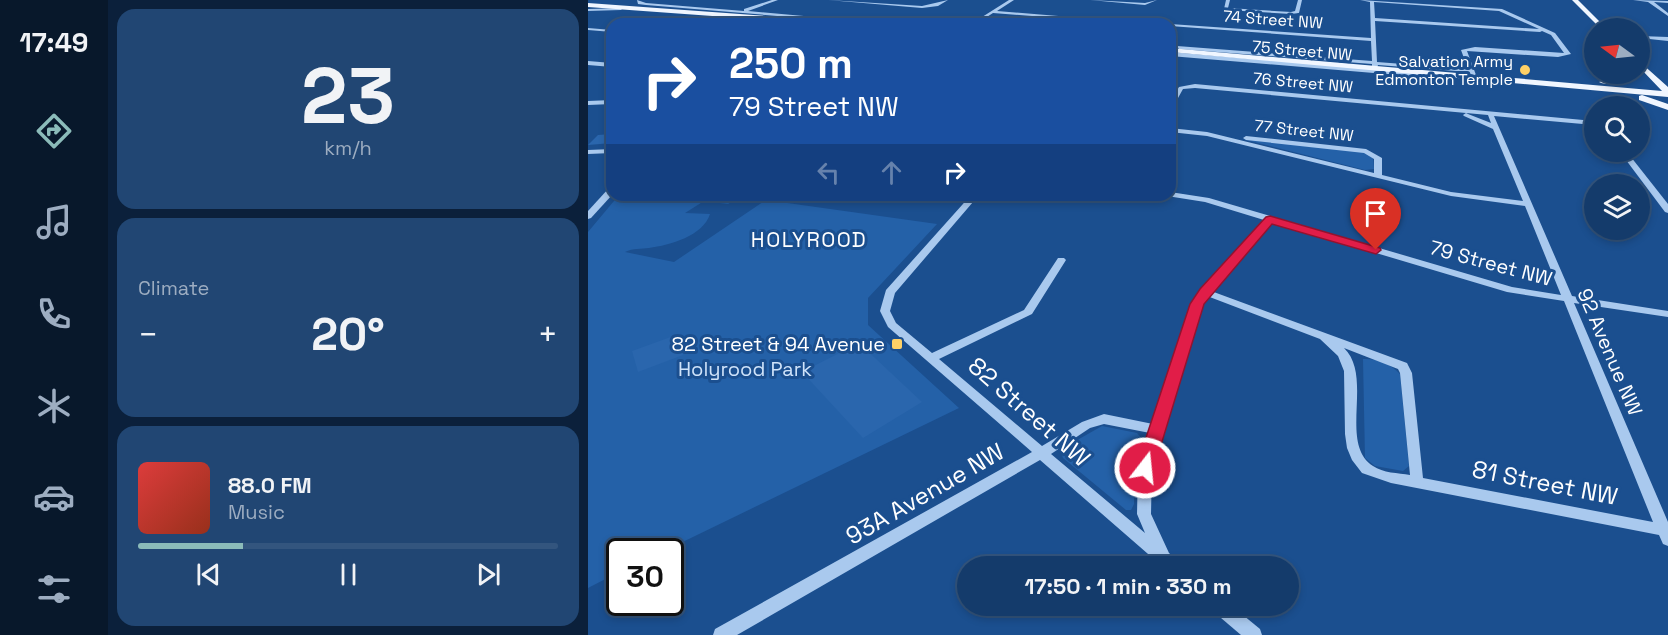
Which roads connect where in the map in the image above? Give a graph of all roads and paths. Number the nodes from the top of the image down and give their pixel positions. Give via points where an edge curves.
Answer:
1 (601, 0) edge
2 (626, 0) edge
3 (776, 0) edge
4 (830, 0) edge
5 (946, 0) edge
6 (1012, 0) edge
7 (1092, 0) edge
8 (1228, 0) edge
9 (1300, 0) edge
10 (1362, 0) edge
11 (1372, 0) edge
12 (1567, 0) edge
13 (1575, 0) edge
14 (1635, 0) edge
15 (1648, 0) edge
16 (1152, 1) edge
17 (1668, 2) edge
18 (589, 4) edge
19 (639, 4) edge
20 (688, 11) junction
21 (993, 12) junction
22 (738, 13) junction
23 (1668, 15) edge
24 (737, 18) edge
25 (783, 18) edge
26 (808, 18) edge
27 (983, 18) edge
28 (1073, 18) edge
29 (1585, 18) edge
30 (1593, 18) edge
31 (1373, 19) junction
32 (1176, 25) edge
33 (588, 29) edge
34 (606, 30) edge
35 (1547, 31) junction
36 (1650, 38) edge
37 (1668, 39) edge
38 (1374, 40) junction
39 (1176, 50) edge
40 (1176, 51) edge
41 (588, 63) edge
42 (606, 64) edge
43 (1375, 65) junction
44 (1472, 73) junction
45 (1650, 73) edge
46 (1650, 78) edge
47 (1668, 80) edge
48 (1584, 83) edge
49 (1574, 84) junction
50 (1595, 87) junction
51 (1664, 91) edge
52 (1176, 97) edge
53 (606, 102) edge
54 (588, 103) edge
55 (1668, 105) edge
56 (1445, 109) junction
57 (1490, 113) junction
58 (1584, 122) edge
59 (1496, 128) junction
60 (1176, 131) edge
61 (1207, 134) junction
62 (606, 151) edge
63 (588, 152) edge
64 (1632, 162) edge
65 (1378, 176) junction
66 (1176, 195) edge
67 (606, 196) edge
68 (970, 201) edge
69 (1527, 204) junction
70 (1668, 210) edge
71 (588, 216) edge
72 (1270, 219) junction
73 (1061, 260) dead end
74 (1205, 292) junction
75 (1569, 301) junction
76 (1668, 315) edge
77 (1318, 334) junction
78 (931, 358) junction
79 (1156, 430) junction
80 (1040, 454) junction
81 (1417, 482) junction
82 (1666, 534) edge
83 (1161, 556) edge
84 (1165, 556) edge
85 (1232, 616) edge
86 (721, 635) edge
87 (1254, 635) edge

1 - 18 main road
2 - 19 main road
3 - 22 street
4 - 5 street via 930,7
6 - 21 street
7 - 16 street
8 - 9 street via 1226,9 1297,12
10 - 11 street
11 - 31 street
11 - 35 street via 1500,10
12 - 29 main road
13 - 30 main road
14 - 15 street
15 - 17 street
15 - 23 street
18 - 19 main road
18 - 20 main road
18 - 24 street
19 - 20 main road
19 - 22 street
20 - 22 main road
21 - 27 street
21 - 28 street
22 - 25 main road
22 - 26 street
31 - 35 street
31 - 38 street
32 - 38 street, 74 Street NW
33 - 34 street
35 - 44 street via 1567,52 1565,55 1464,50
36 - 37 street
38 - 43 street
39 - 43 main road, 75 Street NW
40 - 49 street, 75 Street NW via 1563,87
41 - 42 street
43 - 44 main road, 75 Street NW
44 - 49 main road, 75 Street NW
45 - 47 main road
46 - 51 main road
48 - 49 main road
49 - 50 main road, 75 Street NW
49 - 51 main road, 75 Street NW
50 - 51 main road, 75 Street NW
50 - 55 main road
51 - 55 main road
52 - 56 street, 76 Street NW via 1181,88 1188,86
53 - 54 street
56 - 57 street, 76 Street NW
56 - 59 street
57 - 58 street, 76 Street NW
57 - 59 street, 92 Avenue NW
59 - 69 street, 92 Avenue NW
60 - 61 street, 77 Street NW
61 - 65 street, 77 Street NW
61 - 65 street, 77 Street NW via 1366,151 1378,158
62 - 63 street
64 - 70 street
65 - 69 street, 77 Street NW via 1451,194
66 - 72 street, 79 Street NW
67 - 71 street
68 - 78 street, 82 Street NW via 890,292 885,312 892,325
69 - 75 street, 92 Avenue NW
72 - 74 street
72 - 75 street, 79 Street NW via 1511,290
73 - 78 street via 1028,312
74 - 77 street, 81 Street NW
74 - 79 street via 1197,304
75 - 76 street, 79 Street NW
75 - 82 street, 92 Avenue NW
77 - 81 street, 81 Street NW via 1345,356 1352,380 1355,458 1373,472
77 - 81 street, 81 Street NW via 1403,366
78 - 80 street, 82 Street NW
79 - 80 street, 93A Avenue NW via 1104,419 1086,425
79 - 84 street via 1145,468 1144,514
80 - 83 street, 82 Street NW
80 - 86 street, 93A Avenue NW
81 - 82 street, 81 Street NW
85 - 87 street

